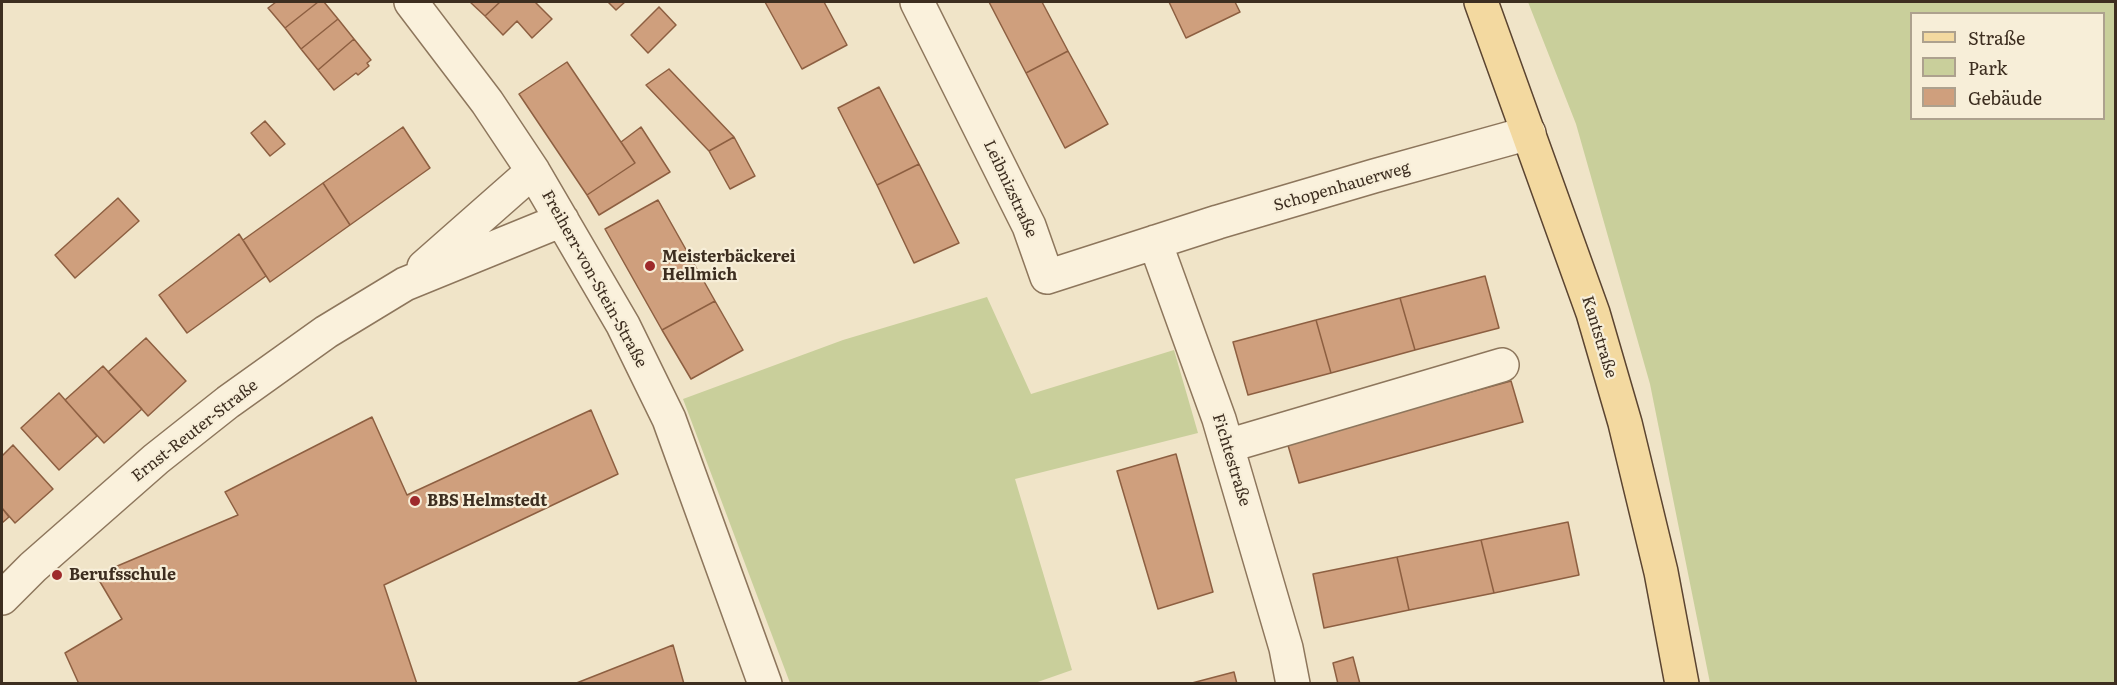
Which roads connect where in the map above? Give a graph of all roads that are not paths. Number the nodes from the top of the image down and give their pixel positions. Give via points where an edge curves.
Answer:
1 (411, 2) edge
2 (917, 2) edge
3 (1481, 2) edge
4 (1529, 134) junction
5 (533, 171) junction
6 (562, 220) junction
7 (1155, 242) junction
8 (405, 284) junction
9 (1502, 365) dead end
10 (1227, 446) junction
11 (2, 598) edge
12 (765, 684) edge
13 (1293, 684) edge
14 (1682, 684) edge

1 - 5 street, Freiherr-von-Stein-Straße via 487,102
2 - 7 street, Leibnizstraße via 1029,226 1047,277
3 - 4 main road, Kantstraße
4 - 7 street, Schopenhauerweg
4 - 14 main road, Kantstraße via 1593,313 1625,423
5 - 6 street, Freiherr-von-Stein-Straße
5 - 8 street, Ernst-Reuter-Straße
6 - 8 street, Ernst-Reuter-Straße
6 - 12 street, Freiherr-von-Stein-Straße via 623,325 669,419
7 - 10 street, Fichtestraße
8 - 11 street, Ernst-Reuter-Straße via 326,332 190,432 87,518
9 - 10 street
10 - 13 street, Fichtestraße

